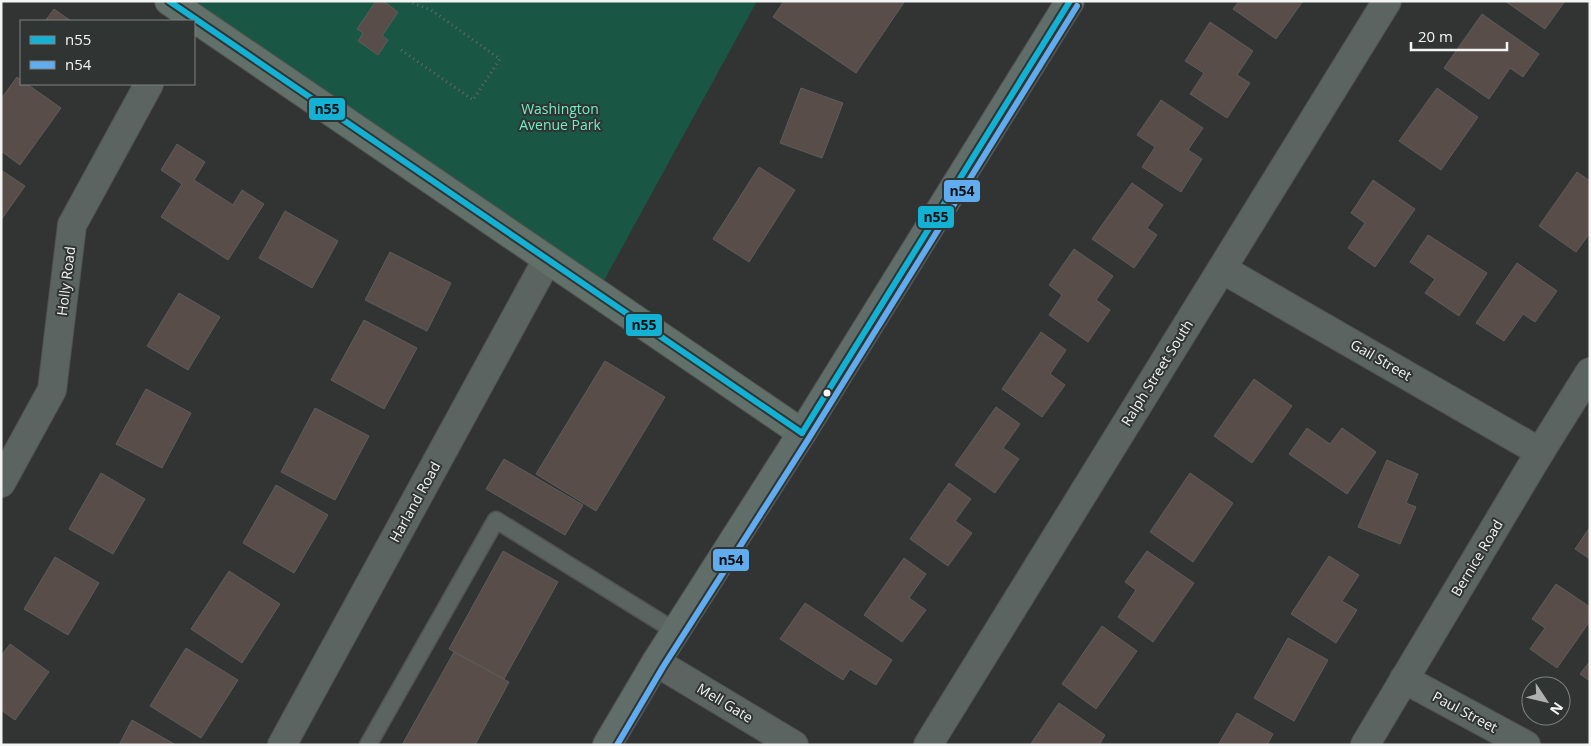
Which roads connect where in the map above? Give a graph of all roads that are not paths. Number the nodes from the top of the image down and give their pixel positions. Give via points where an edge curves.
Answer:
1 (1070, 1) edge
2 (1387, 1) edge
3 (179, 12) edge
4 (191, 20) edge
5 (195, 23) edge
6 (147, 85) edge
7 (547, 260) junction
8 (1222, 268) junction
9 (1590, 372) edge
10 (802, 433) junction
11 (1540, 452) junction
12 (1, 483) edge
13 (676, 631) junction
14 (656, 662) junction
15 (1404, 679) junction
16 (282, 745) edge
17 (368, 745) edge
18 (607, 745) edge
19 (794, 745) edge
20 (928, 745) edge
21 (1365, 745) edge
22 (1526, 745) edge

1 - 10 main road
2 - 8 street, Ralph Street South
3 - 4 street
5 - 7 street
6 - 12 street, Holly Road via 72,225 52,390
7 - 10 street
7 - 16 street, Harland Road
8 - 11 street, Gail Street
8 - 20 street, Ralph Street South
9 - 11 street, Bernice Road
10 - 13 main road
11 - 15 street, Bernice Road
13 - 14 main road
13 - 17 lane via 496,520
14 - 18 main road
14 - 19 street, Mell Gate
15 - 21 street, Bernice Road
15 - 22 street, Paul Street

